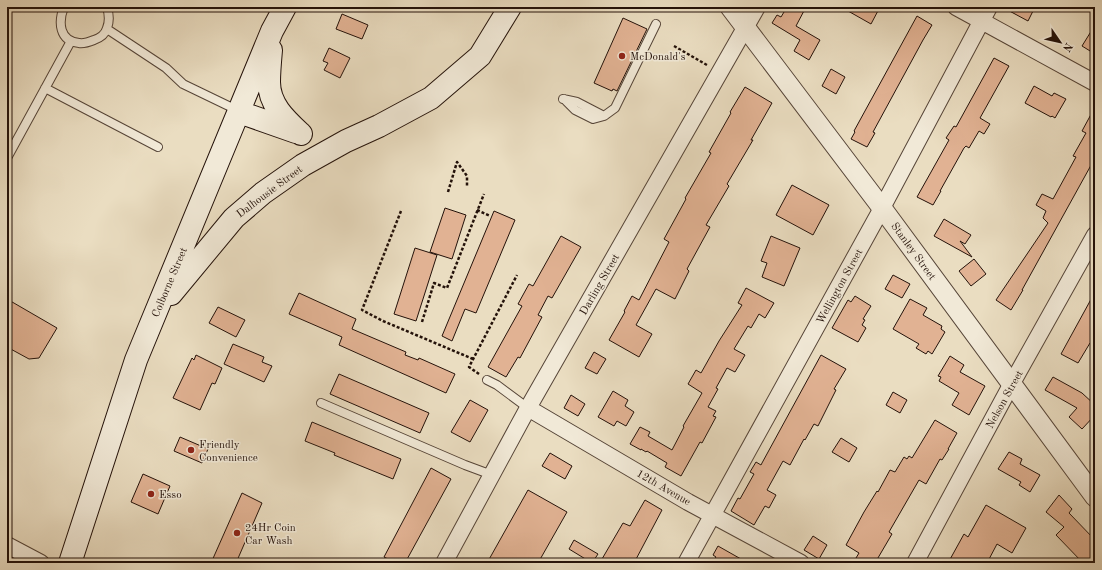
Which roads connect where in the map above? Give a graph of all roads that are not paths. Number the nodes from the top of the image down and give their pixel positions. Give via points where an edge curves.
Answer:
1 (64, 7) edge
2 (107, 7) edge
3 (284, 7) edge
4 (510, 7) edge
5 (730, 7) edge
6 (757, 7) edge
7 (956, 7) edge
8 (989, 7) edge
9 (982, 21) junction
10 (656, 24) dead end
11 (745, 27) junction
12 (107, 29) junction
13 (272, 31) junction
14 (71, 41) junction
15 (1095, 83) edge
16 (45, 88) junction
17 (563, 99) dead end
18 (239, 112) junction
19 (301, 134) junction
20 (346, 141) junction
21 (158, 147) dead end
22 (7, 158) edge
23 (882, 208) junction
24 (1095, 235) edge
25 (157, 310) junction
26 (487, 380) road end
27 (1011, 385) junction
28 (321, 403) dead end
29 (528, 408) junction
30 (492, 475) junction
31 (1095, 497) edge
32 (713, 515) junction
33 (7, 545) edge
34 (41, 563) edge
35 (70, 563) edge
36 (444, 563) edge
37 (686, 563) edge
38 (801, 563) edge
39 (915, 563) edge

1 - 14 lane via 60,26 66,38
2 - 12 lane
3 - 13 main road, Colborne Street
4 - 20 main road, Dalhousie Street via 480,56 431,98
5 - 11 street, Stanley Street
6 - 11 street, Darling Street
7 - 9 street
8 - 9 street, Wellington Street
9 - 15 street
9 - 23 street, Wellington Street
10 - 17 lane via 616,108 604,116 577,102
11 - 23 street, Stanley Street
11 - 29 street, Darling Street
12 - 14 lane via 99,38 87,42 79,44
12 - 18 lane via 166,68 183,84
13 - 18 main road, Colborne Street
13 - 19 main road via 269,83 271,96 276,108
14 - 16 lane
16 - 21 lane
16 - 22 lane
18 - 19 main road, Dalhousie Street
18 - 25 main road, Colborne Street
19 - 20 main road, Dalhousie Street via 316,139
20 - 25 main road, Dalhousie Street via 297,169 234,218
23 - 27 street, Stanley Street
23 - 32 street, Wellington Street
24 - 27 street, Nelson Street
25 - 35 main road, Colborne Street via 136,360
26 - 29 lane
27 - 31 street, Stanley Street
27 - 39 street, Nelson Street
28 - 30 lane
29 - 30 street, Darling Street
29 - 32 street, 12th Avenue
30 - 36 street, Darling Street
32 - 37 street, Wellington Street
32 - 38 street, 12th Avenue
33 - 34 street

